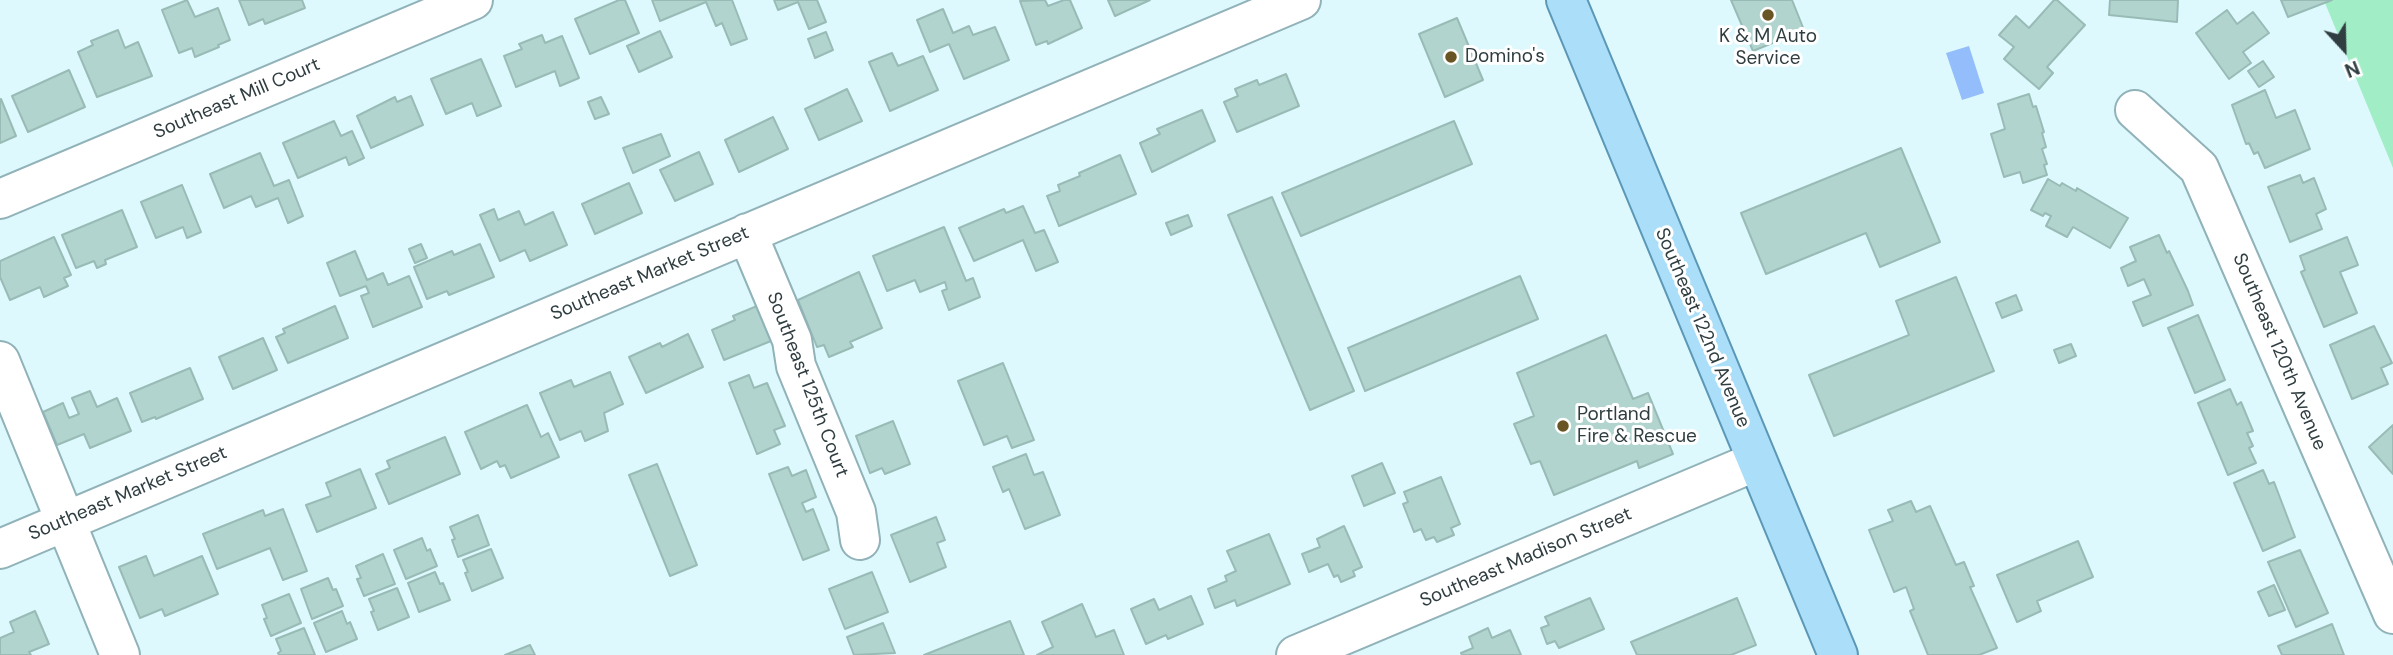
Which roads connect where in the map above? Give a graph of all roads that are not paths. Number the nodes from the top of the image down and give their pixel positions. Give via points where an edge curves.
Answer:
1 (473, 0) edge
2 (1301, 0) edge
3 (1566, 0) edge
4 (2135, 110) dead end
5 (0, 199) edge
6 (747, 233) junction
7 (0, 361) edge
8 (1757, 461) junction
9 (65, 520) junction
10 (860, 540) dead end
11 (0, 549) edge
12 (2393, 614) edge
13 (120, 655) edge
14 (1296, 655) edge
15 (1838, 655) edge

1 - 5 street, Southeast Mill Court
2 - 6 street, Southeast Market Street
3 - 8 main road, Southeast 122nd Avenue
4 - 12 street, Southeast 120th Avenue via 2199,168
6 - 9 street, Southeast Market Street
6 - 10 street, Southeast 125th Court via 856,512
7 - 9 street
8 - 14 street, Southeast Madison Street
8 - 15 main road, Southeast 122nd Avenue
9 - 11 street, Southeast Market Street
9 - 13 street

